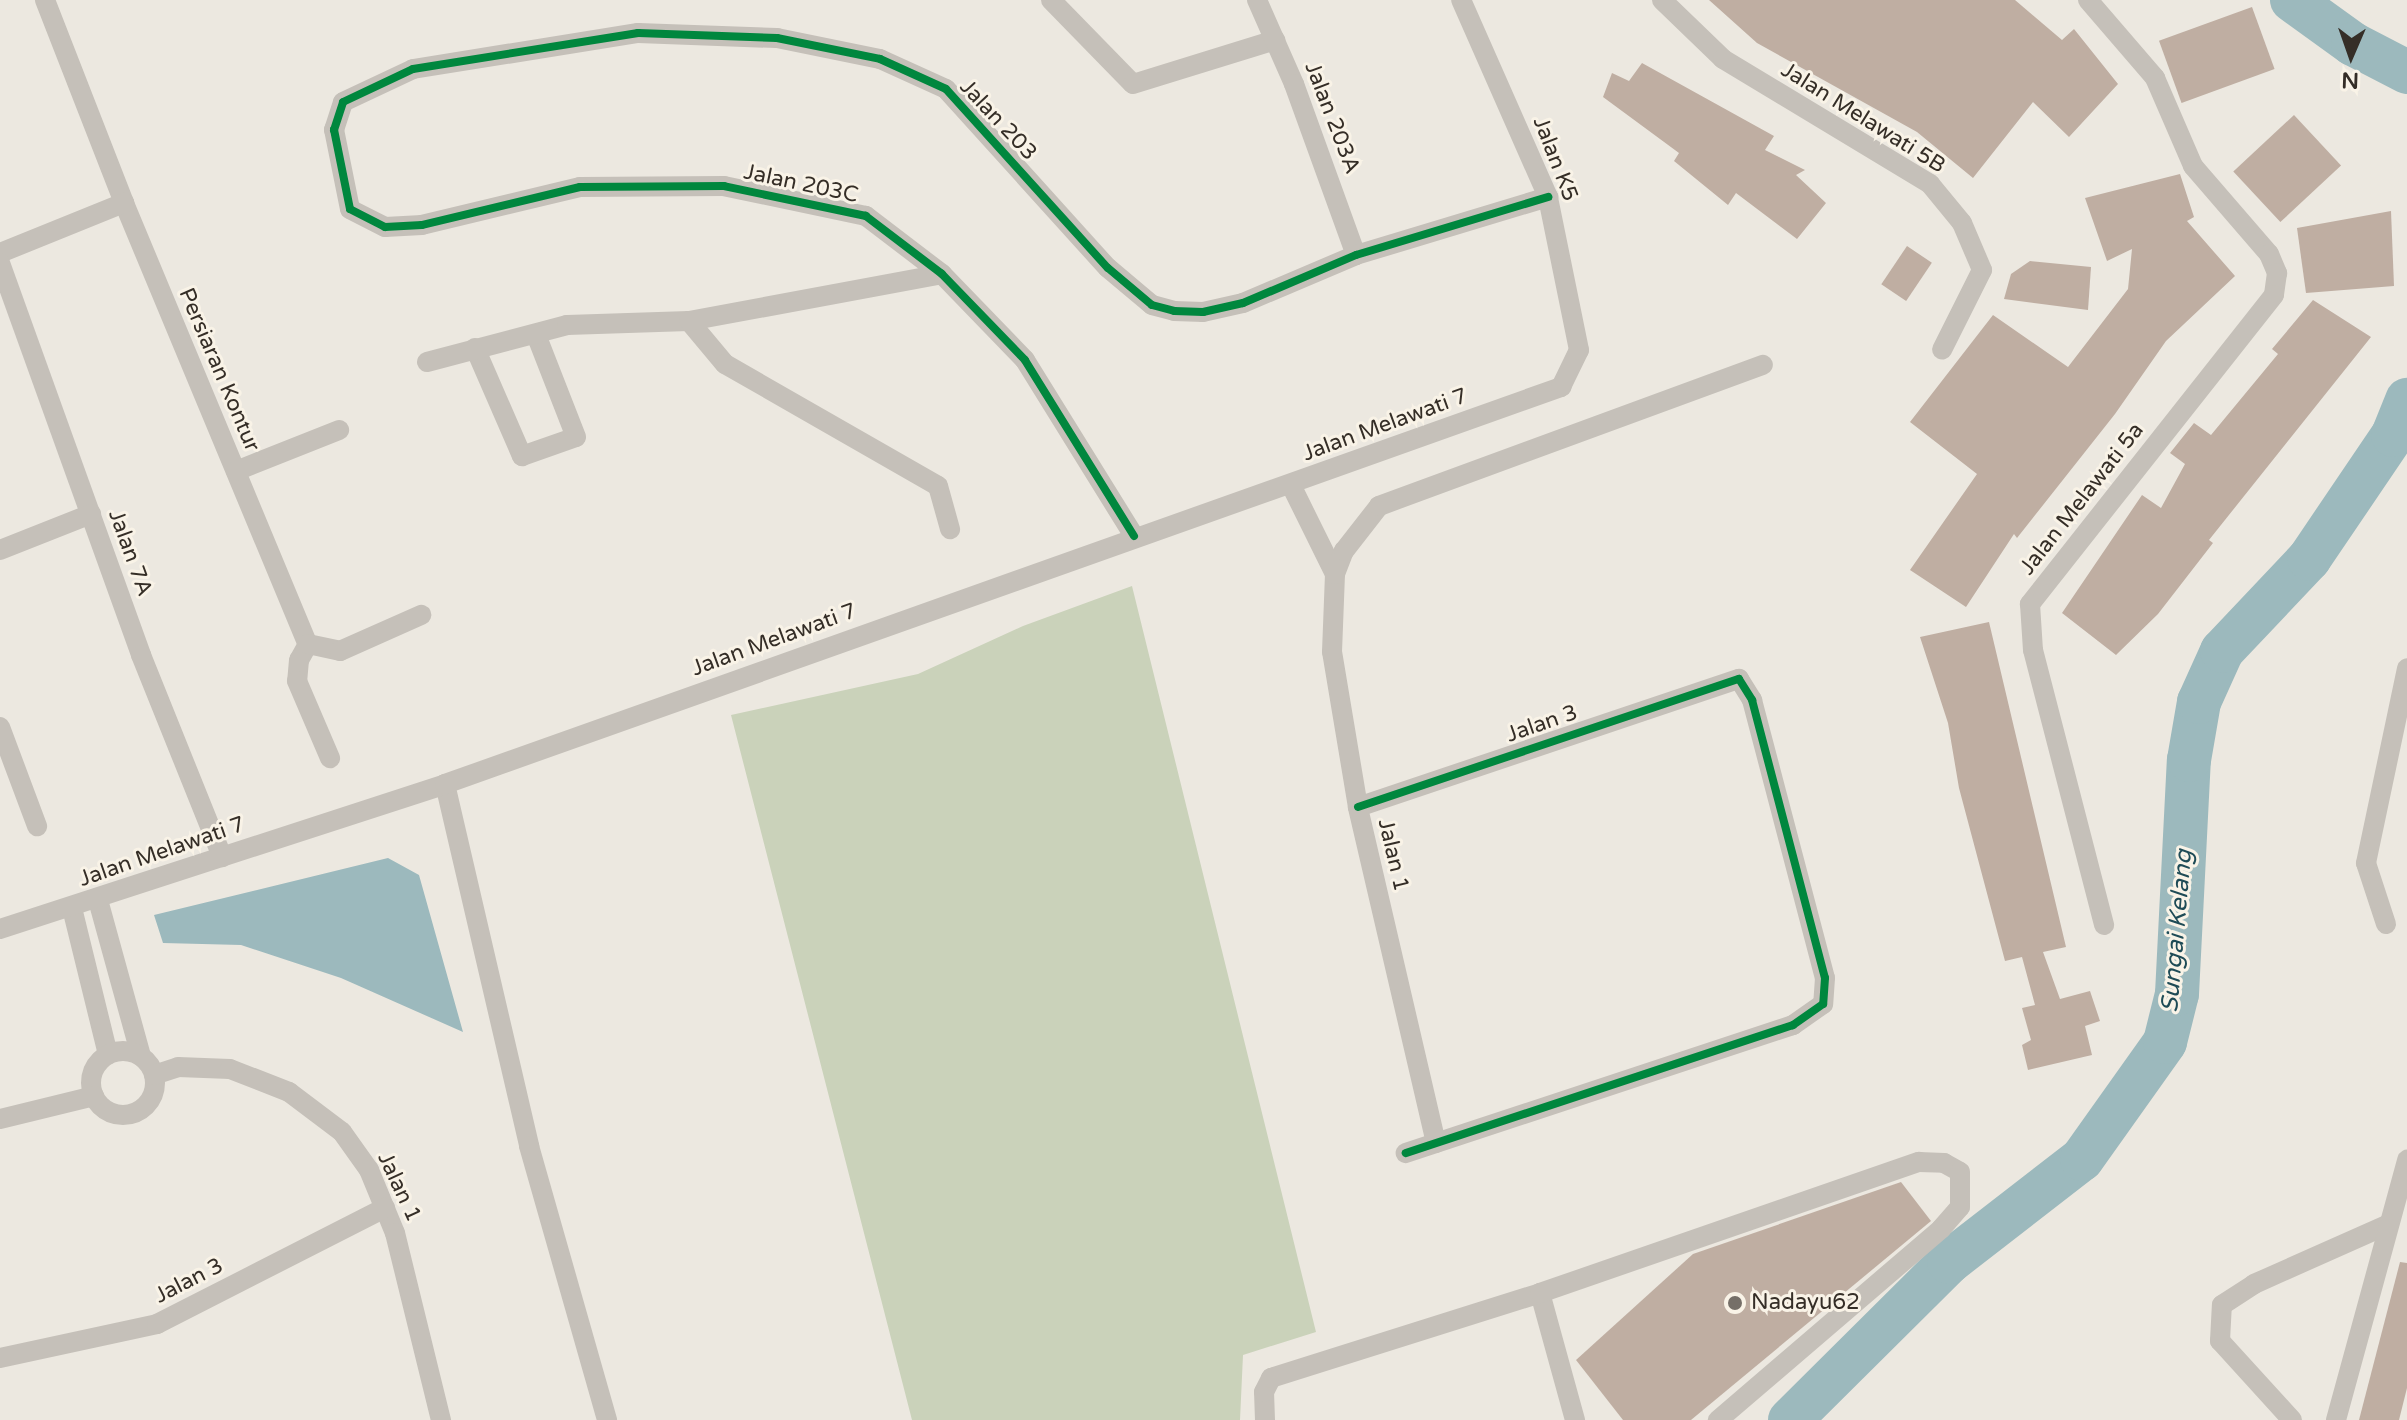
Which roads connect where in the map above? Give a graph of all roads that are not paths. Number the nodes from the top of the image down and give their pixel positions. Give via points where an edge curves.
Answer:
1 (45, 0) edge
2 (1051, 0) edge
3 (1257, 0) edge
4 (1461, 0) edge
5 (1662, 0) edge
6 (2088, 0) edge
7 (1275, 40) junction
8 (340, 174) joint
9 (1548, 197) junction
10 (124, 203) junction
11 (0, 253) edge
12 (1356, 255) junction
13 (0, 263) edge
14 (942, 274) junction
15 (689, 321) junction
16 (537, 337) junction
17 (475, 348) junction
18 (1942, 350) dead end
19 (427, 362) dead end
20 (1763, 365) dead end
21 (1561, 387) joint
22 (339, 430) dead end
23 (236, 471) junction
24 (1291, 485) junction
25 (91, 514) junction
26 (950, 529) dead end
27 (1134, 536) junction
28 (0, 550) edge
29 (1335, 574) junction
30 (421, 615) dead end
31 (308, 644) junction
32 (2407, 668) edge
33 (0, 727) edge
34 (330, 758) dead end
35 (445, 784) junction
36 (1358, 807) junction
37 (37, 826) dead end
38 (222, 857) junction
39 (98, 900) junction
40 (72, 908) junction
41 (2386, 924) dead end
42 (2104, 925) dead end
43 (0, 929) edge
44 (108, 1055) junction
45 (141, 1056) junction
46 (154, 1075) junction
47 (94, 1096) junction
48 (0, 1119) edge
49 (1436, 1143) junction
50 (1406, 1153) dead end
51 (2407, 1160) edge
52 (385, 1208) junction
53 (2389, 1224) junction
54 (1540, 1293) junction
55 (0, 1358) edge
56 (441, 1420) edge
57 (607, 1420) edge
58 (1265, 1420) edge
59 (1575, 1420) edge
60 (1718, 1420) edge
61 (2292, 1420) edge
62 (2336, 1420) edge

1 - 10 street, Persiaran Kontur
2 - 7 street via 1133,84
3 - 7 street, Jalan 203A
4 - 9 street, Jalan K5
5 - 18 street, Jalan Melawati 5B via 1723,59 1930,184 1962,223 1982,270
6 - 42 street, Jalan Melawati 5a via 2155,78 2193,166 2269,254 2277,273 2274,295 2030,604 2033,650
7 - 12 street, Jalan 203A
8 - 12 street, Jalan 203 via 334,130 343,102 413,69 638,33 777,38 880,59 946,89 1108,268 1152,305 1203,312 1243,303
8 - 14 street, Jalan 203C via 350,209 385,227 422,225 580,187 724,186 866,216
9 - 12 street, Jalan 203
9 - 21 street, Jalan K5 via 1579,350
10 - 11 street
10 - 23 street, Persiaran Kontur
13 - 25 street, Jalan 7A
14 - 15 street
14 - 27 street, Jalan 203C via 1025,360
15 - 16 street via 567,325
15 - 26 street via 725,364 938,486
16 - 17 street
16 - 17 street via 576,437 522,456
17 - 19 street
20 - 29 street via 1379,506 1355,532
21 - 24 street, Jalan Melawati 7
22 - 23 street
23 - 31 street, Persiaran Kontur
24 - 27 street, Jalan Melawati 7
24 - 29 street
25 - 28 street
25 - 38 street, Jalan 7A
27 - 35 street, Jalan Melawati 7
29 - 36 street, Jalan 1 via 1332,652
30 - 31 street via 340,651
31 - 34 street via 299,660 297,681
32 - 41 street via 2366,863
33 - 37 street
35 - 38 street, Jalan Melawati 7
35 - 57 street via 529,1146
36 - 49 street, Jalan 1
36 - 49 street, Jalan 3 via 1739,679 1752,700 1825,978 1823,1004 1793,1025
38 - 39 street, Jalan Melawati 7
39 - 40 street, Jalan Melawati 7
39 - 45 street
40 - 43 street, Jalan Melawati 7
40 - 44 street
44 - 45 street via 119,1051
44 - 47 street via 95,1069
45 - 46 street
46 - 47 street via 154,1093 134,1113 107,1110
46 - 52 street, Jalan 1 via 178,1067 230,1069 289,1092 342,1132 369,1170
47 - 48 street
49 - 50 street
51 - 53 street
52 - 55 street, Jalan 3 via 157,1324
52 - 56 street, Jalan 1 via 411,1288
53 - 61 street via 2254,1284 2222,1305 2220,1341
53 - 62 street
54 - 58 street via 1271,1378 1264,1392
54 - 59 street
54 - 60 street via 1919,1162 1944,1163 1960,1172 1960,1207 1941,1229

